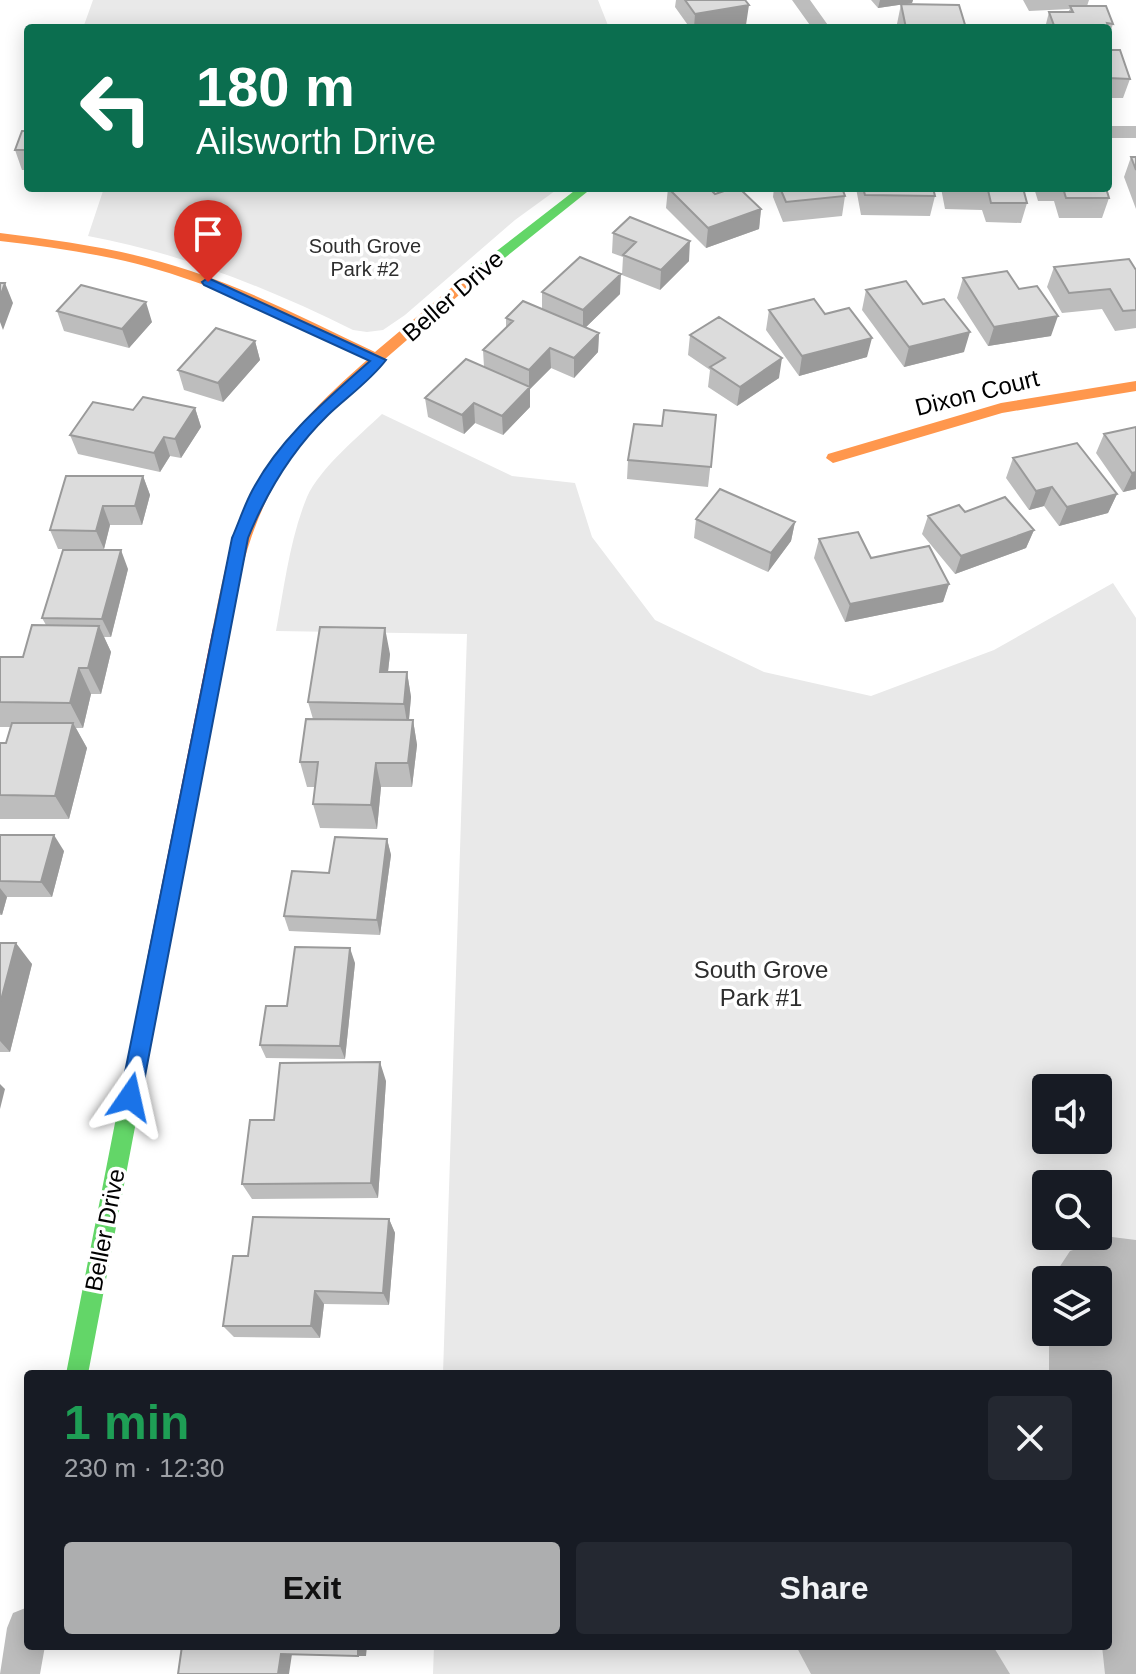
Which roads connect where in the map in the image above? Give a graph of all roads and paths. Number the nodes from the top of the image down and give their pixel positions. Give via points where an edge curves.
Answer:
1 (801, 0) edge
2 (818, 24) edge
3 (1112, 132) edge
4 (1136, 132) edge
5 (581, 192) edge
6 (0, 237) edge
7 (379, 360) junction
8 (1136, 386) edge
9 (833, 458) dead end
10 (78, 1370) edge
11 (24, 1648) edge
12 (19, 1674) edge

1 - 2 street
3 - 4 street
5 - 7 street, Beller Drive
6 - 7 street via 77,247 168,269 247,298
7 - 10 street, Beller Drive via 284,453 259,492 240,538
8 - 9 street, Dixon Court via 991,410
11 - 12 street

